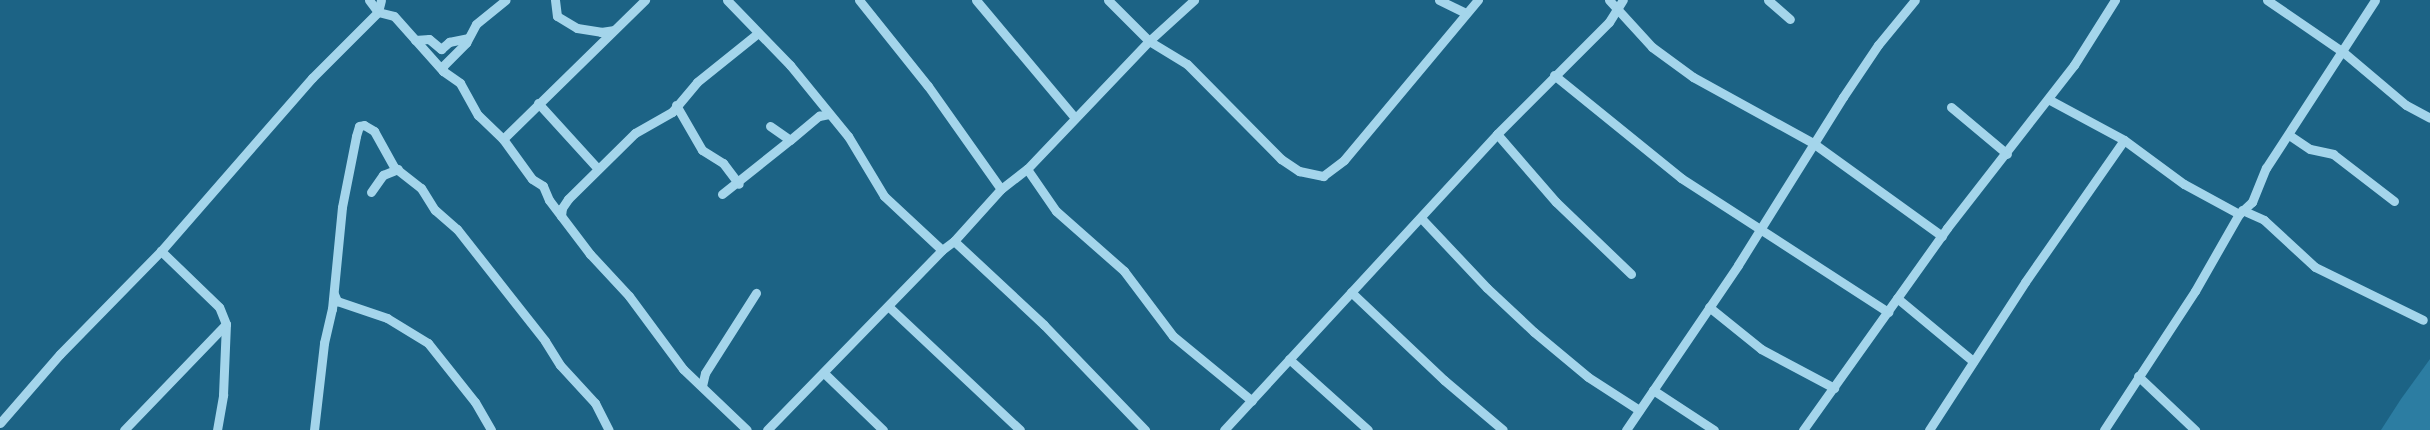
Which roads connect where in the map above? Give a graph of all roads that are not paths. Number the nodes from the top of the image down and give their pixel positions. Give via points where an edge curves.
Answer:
1 (369, 0) edge
2 (381, 0) edge
3 (506, 0) edge
4 (555, 0) edge
5 (645, 0) edge
6 (727, 0) edge
7 (859, 0) edge
8 (976, 0) edge
9 (1108, 0) edge
10 (1194, 0) edge
11 (1439, 0) edge
12 (1478, 0) edge
13 (1609, 0) edge
14 (1623, 0) edge
15 (1768, 0) edge
16 (1915, 0) edge
17 (2115, 0) edge
18 (2267, 0) edge
19 (2375, 0) edge
20 (1616, 10) junction
21 (378, 12) junction
22 (1466, 13) junction
23 (1790, 18) dead end
24 (613, 30) junction
25 (757, 34) junction
26 (468, 38) junction
27 (415, 40) junction
28 (1149, 41) junction
29 (2343, 52) junction
30 (443, 72) junction
31 (1554, 75) junction
32 (2048, 99) junction
33 (538, 103) junction
34 (676, 105) junction
35 (1951, 107) dead end
36 (829, 114) junction
37 (1075, 118) junction
38 (2430, 118) edge
39 (770, 126) dead end
40 (1497, 134) junction
41 (2289, 135) junction
42 (503, 139) junction
43 (790, 140) junction
44 (2124, 140) junction
45 (1813, 143) junction
46 (2007, 154) junction
47 (398, 169) junction
48 (598, 169) junction
49 (1027, 169) junction
50 (739, 184) junction
51 (1001, 189) junction
52 (371, 192) dead end
53 (722, 194) dead end
54 (2394, 202) dead end
55 (2240, 212) junction
56 (561, 216) junction
57 (1420, 218) junction
58 (1760, 231) junction
59 (1942, 236) junction
60 (954, 241) junction
61 (942, 250) junction
62 (161, 251) junction
63 (1631, 274) dead end
64 (1351, 292) junction
65 (756, 293) dead end
66 (334, 294) junction
67 (1897, 298) junction
68 (888, 306) junction
69 (1709, 308) junction
70 (1888, 312) junction
71 (2423, 320) dead end
72 (226, 324) junction
73 (1289, 359) junction
74 (1974, 361) junction
75 (824, 373) junction
76 (2138, 376) junction
77 (702, 386) junction
78 (1834, 388) junction
79 (1653, 390) junction
80 (1252, 401) junction
81 (1639, 410) junction
82 (0, 423) edge
83 (124, 430) edge
84 (217, 430) edge
85 (314, 430) edge
86 (491, 430) edge
87 (609, 430) edge
88 (747, 430) edge
89 (767, 430) edge
90 (883, 430) edge
91 (1020, 430) edge
92 (1146, 430) edge
93 (1224, 430) edge
94 (1368, 430) edge
95 (1503, 430) edge
96 (1626, 430) edge
97 (1714, 430) edge
98 (1803, 430) edge
99 (1929, 430) edge
100 (2104, 430) edge
101 (2195, 430) edge

1 - 21 street
2 - 21 street
3 - 26 street via 476,24
4 - 24 street via 557,16 577,28 602,32
5 - 24 street
6 - 25 street
7 - 51 street via 928,86
8 - 37 street
9 - 28 street
10 - 28 street
11 - 22 street
12 - 22 street
13 - 20 street
14 - 20 street
15 - 23 street
16 - 45 street via 1878,45
17 - 32 street
18 - 29 street
19 - 29 street
20 - 31 street
20 - 45 street via 1652,47 1693,77
21 - 27 street via 394,16
21 - 62 street via 289,104
22 - 28 street via 1344,160 1324,176 1299,171 1281,159 1187,64
24 - 33 street
25 - 34 street via 697,82
25 - 36 street via 790,66
26 - 27 street via 449,42 441,49 429,40
26 - 30 street via 442,66
27 - 30 street
28 - 37 street
29 - 38 street via 2406,105
29 - 41 street
30 - 42 street via 460,83 478,115
31 - 40 street
31 - 58 street via 1681,178
32 - 44 street
32 - 46 street
33 - 42 street
33 - 48 street
34 - 48 street via 665,116 635,133
34 - 50 street via 702,150 716,156
35 - 46 street
36 - 43 street via 819,116
36 - 61 street via 848,136 884,196
37 - 49 street
39 - 43 street
40 - 57 street
40 - 63 street via 1556,202
41 - 54 street via 2310,149 2333,154
41 - 55 street via 2266,168 2252,202
42 - 56 street via 532,179 543,186
43 - 50 street
44 - 55 street via 2184,184
44 - 74 street
45 - 58 street
45 - 59 street
46 - 59 street
47 - 52 street via 383,175
47 - 66 street via 369,126 360,126 342,207
47 - 87 street via 421,188 435,210 457,229 545,341 560,365 595,403
48 - 56 street via 568,199
49 - 51 street
49 - 80 street via 1056,211 1124,271 1173,336
50 - 53 street
51 - 60 street
55 - 71 street via 2264,220 2315,267
55 - 76 street via 2195,291
56 - 77 street via 629,296 683,368
57 - 64 street
57 - 81 street via 1534,332 1588,377
58 - 69 street
58 - 70 street
59 - 67 street
60 - 61 street
60 - 92 street via 1044,325
61 - 68 street
62 - 72 street via 219,307
62 - 82 street via 60,354
64 - 73 street
64 - 95 street via 1444,380
65 - 77 street via 705,373
66 - 85 street
66 - 86 street via 338,301 387,318 428,343 475,402
67 - 70 street
67 - 74 street
68 - 75 street
68 - 91 street
69 - 78 street via 1762,349
69 - 79 street
70 - 78 street
72 - 83 street
72 - 84 street via 224,395
73 - 80 street
73 - 94 street
74 - 99 street
75 - 89 street
75 - 90 street
76 - 100 street
76 - 101 street
77 - 88 street
78 - 98 street
79 - 81 street
79 - 97 street
80 - 93 street
81 - 96 street

